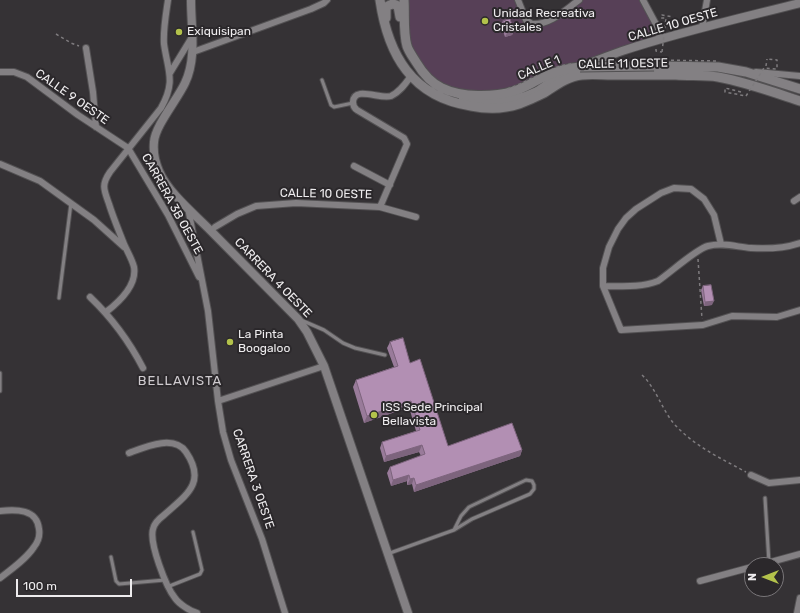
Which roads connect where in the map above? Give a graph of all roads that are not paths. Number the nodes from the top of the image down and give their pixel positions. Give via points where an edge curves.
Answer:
1 (168, 0) edge
2 (191, 0) edge
3 (326, 0) edge
4 (380, 0) edge
5 (404, 0) edge
6 (518, 0) edge
7 (579, 0) edge
8 (642, 0) edge
9 (707, 0) edge
10 (800, 3) edge
11 (702, 28) junction
12 (192, 37) junction
13 (659, 40) junction
14 (391, 45) junction
15 (86, 48) road end
16 (408, 48) junction
17 (193, 52) junction
18 (622, 52) junction
19 (0, 72) edge
20 (746, 72) junction
21 (170, 73) junction
22 (581, 75) junction
23 (411, 76) junction
24 (800, 76) edge
25 (322, 80) dead end
26 (442, 88) junction
27 (800, 89) edge
28 (800, 100) edge
29 (353, 103) junction
30 (96, 127) junction
31 (128, 148) junction
32 (0, 164) edge
33 (354, 166) dead end
34 (390, 185) junction
35 (800, 197) edge
36 (794, 201) dead end
37 (71, 203) junction
38 (380, 207) junction
39 (188, 208) junction
40 (416, 217) dead end
41 (214, 227) dead end
42 (800, 243) edge
43 (721, 244) junction
44 (126, 249) junction
45 (203, 285) junction
46 (603, 286) junction
47 (90, 296) dead end
48 (59, 298) dead end
49 (800, 310) edge
50 (106, 312) junction
51 (298, 319) junction
52 (385, 356) dead end
53 (324, 366) junction
54 (143, 368) dead end
55 (0, 373) edge
56 (0, 391) edge
57 (218, 401) junction
58 (129, 452) dead end
59 (751, 475) road end
60 (800, 480) edge
61 (765, 498) dead end
62 (0, 511) edge
63 (454, 530) junction
64 (193, 532) dead end
65 (388, 554) junction
66 (800, 554) edge
67 (110, 557) dead end
68 (769, 557) edge
69 (784, 559) edge
70 (744, 569) edge
71 (0, 578) edge
72 (165, 580) junction
73 (700, 581) dead end
74 (167, 587) junction
75 (800, 598) edge
76 (195, 613) edge
77 (285, 613) edge
78 (408, 613) edge
79 (797, 613) edge

1 - 21 street, CARRERA 3B OESTE via 164,43
2 - 12 street, CARRERA 4 OESTE
3 - 17 street via 311,9
4 - 14 main road
5 - 16 main road
6 - 7 street via 526,20 538,25 549,22
8 - 13 street via 658,28
9 - 11 street
10 - 11 street, CALLE 10 OESTE
11 - 13 street, CALLE 10 OESTE
12 - 17 street, CARRERA 4 OESTE
12 - 21 street, CARRERA 3B OESTE
13 - 18 street, CALLE 10 OESTE
14 - 16 main road via 385,12 390,4 394,4 400,11 402,32
14 - 23 main road, CALLE 11 OESTE
15 - 30 street
16 - 23 main road
16 - 26 main road via 420,69
17 - 39 street, CARRERA 4 OESTE via 185,83 160,125 154,141 155,160 159,172
18 - 22 street, CALLE 10 OESTE
18 - 26 street, CALLE 10 OESTE via 559,76 530,94 509,101 457,97
19 - 30 street, CALLE 9 OESTE via 14,72 27,77
20 - 24 street
20 - 26 main road, CALLE 1, bridge via 718,66 571,68 551,74 515,91 491,96 458,93
20 - 27 main road
21 - 31 street, CARRERA 3B OESTE via 168,97
22 - 23 main road, CALLE 11 OESTE via 564,81 532,99 510,106 491,108 455,104 430,92
22 - 28 main road, CALLE 11 OESTE via 654,74 717,77
23 - 29 street via 393,95 385,97 358,94 354,97
25 - 29 lane via 331,105 334,107
29 - 34 street via 357,110 404,138 407,144
30 - 31 street, CALLE 9 OESTE
31 - 44 street via 105,179 104,185
31 - 45 street, CARRERA 3B OESTE via 168,215
32 - 37 street via 40,181
33 - 34 street
34 - 38 street
35 - 36 street
37 - 44 street
37 - 48 lane
38 - 40 street, CALLE 10 OESTE
38 - 41 street, CALLE 10 OESTE via 296,204 256,206
39 - 45 street, CARRERA 3 OESTE
39 - 51 street, CARRERA 4 OESTE
42 - 43 street via 773,248
43 - 46 street via 707,246 658,281 636,286
43 - 46 street via 714,215 704,199 691,189 674,188 636,209 618,229 604,259
44 - 50 street via 134,267 130,287
45 - 57 street, CARRERA 3 OESTE
46 - 49 street via 621,330 702,325 732,316 777,317
47 - 50 street
50 - 54 street
51 - 52 lane via 324,330 354,348
51 - 53 street, CARRERA 4 OESTE
53 - 57 street
53 - 65 street, CARRERA 4 OESTE
55 - 56 lane
57 - 77 street, CARRERA 3 OESTE via 231,460 262,539
58 - 72 street via 152,445 177,445 184,450 194,467 193,486 153,528 152,537
59 - 60 street via 769,483
61 - 68 lane
62 - 71 street via 21,510 29,513 36,518 39,533 38,540 29,554
63 - 63 lane via 469,507 526,480 532,481 534,489 530,494 472,519
63 - 65 lane
64 - 74 lane via 202,570 200,574
65 - 78 street, CARRERA 4 OESTE
66 - 69 street
67 - 72 lane via 119,584
70 - 73 street
72 - 74 street
74 - 76 street via 176,600
75 - 79 street

